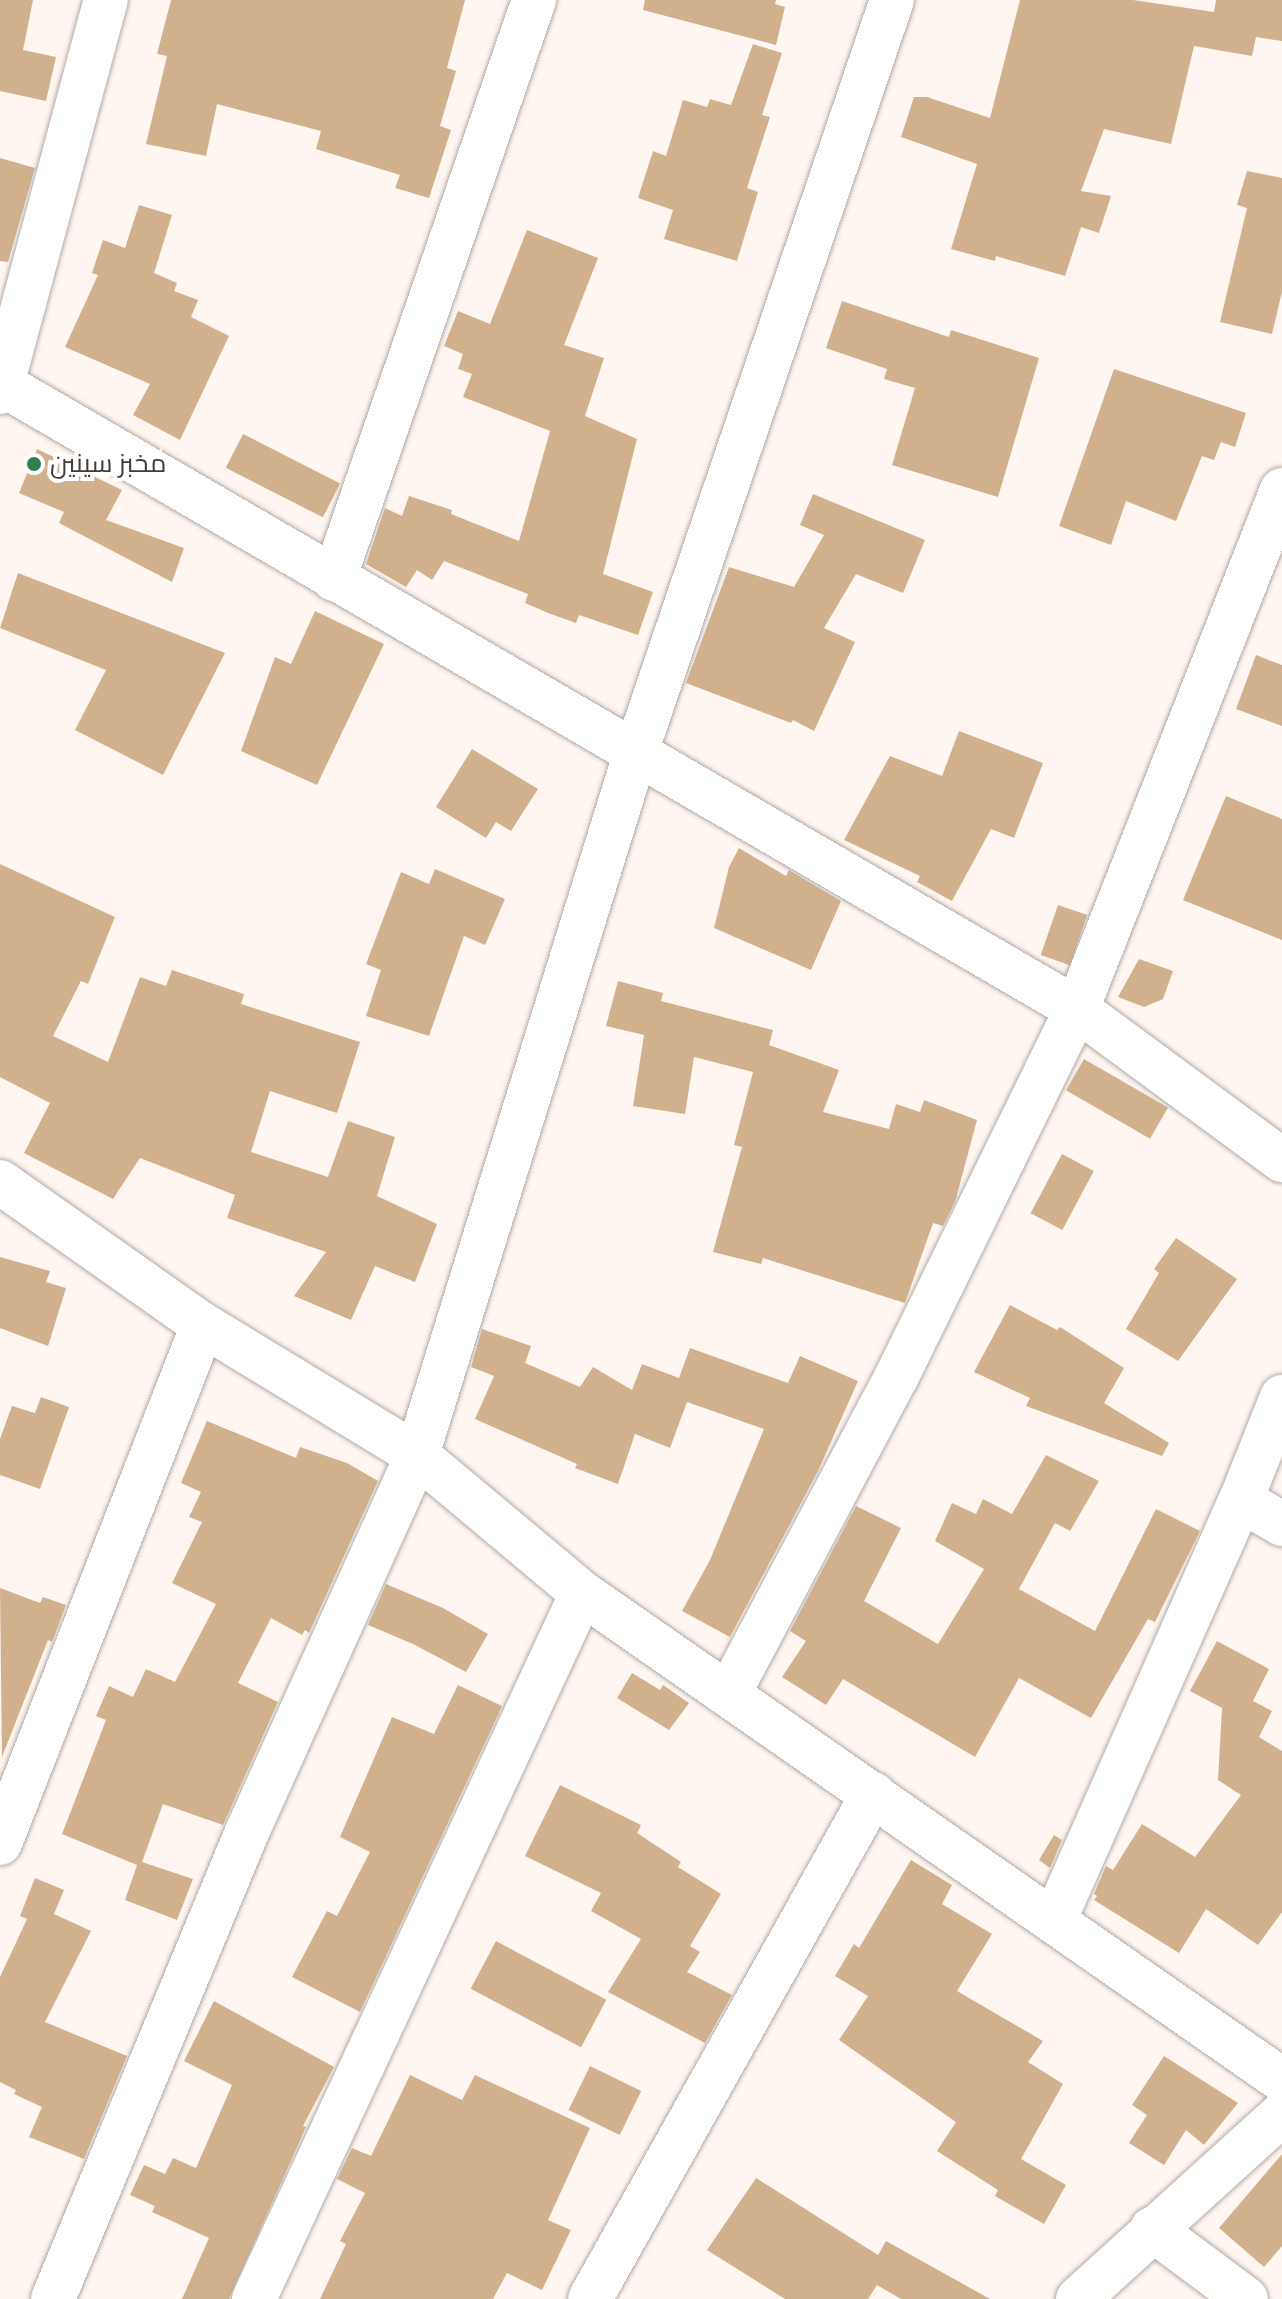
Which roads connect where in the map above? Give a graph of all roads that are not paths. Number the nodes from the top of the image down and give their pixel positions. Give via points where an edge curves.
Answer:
1 (106, 0) edge
2 (534, 0) edge
3 (892, 0) edge
4 (1, 387) edge
5 (1282, 490) edge
6 (334, 579) junction
7 (636, 752) junction
8 (1077, 1009) junction
9 (1282, 1160) edge
10 (0, 1182) edge
11 (203, 1325) junction
12 (1282, 1397) edge
13 (417, 1455) junction
14 (1241, 1500) junction
15 (1282, 1524) edge
16 (582, 1593) junction
17 (729, 1693) junction
18 (873, 1794) junction
19 (0, 1843) edge
20 (1054, 1921) junction
21 (1282, 2080) edge
22 (1282, 2114) edge
23 (1152, 2229) junction
24 (53, 2299) edge
25 (254, 2299) edge
26 (590, 2299) edge
27 (1078, 2299) edge
28 (1246, 2299) edge

1 - 4 street
2 - 6 street
3 - 7 street
4 - 6 street
5 - 8 street
6 - 7 street
7 - 8 street
7 - 13 street
8 - 9 street
8 - 17 street via 896,1378
10 - 11 street
11 - 13 street
11 - 19 street
12 - 14 street
13 - 16 street
13 - 24 street via 247,1832
14 - 15 street
14 - 20 street
16 - 17 street
16 - 25 street
17 - 18 street
18 - 20 street
18 - 26 street
20 - 21 street
22 - 23 street
23 - 27 street
23 - 28 street

